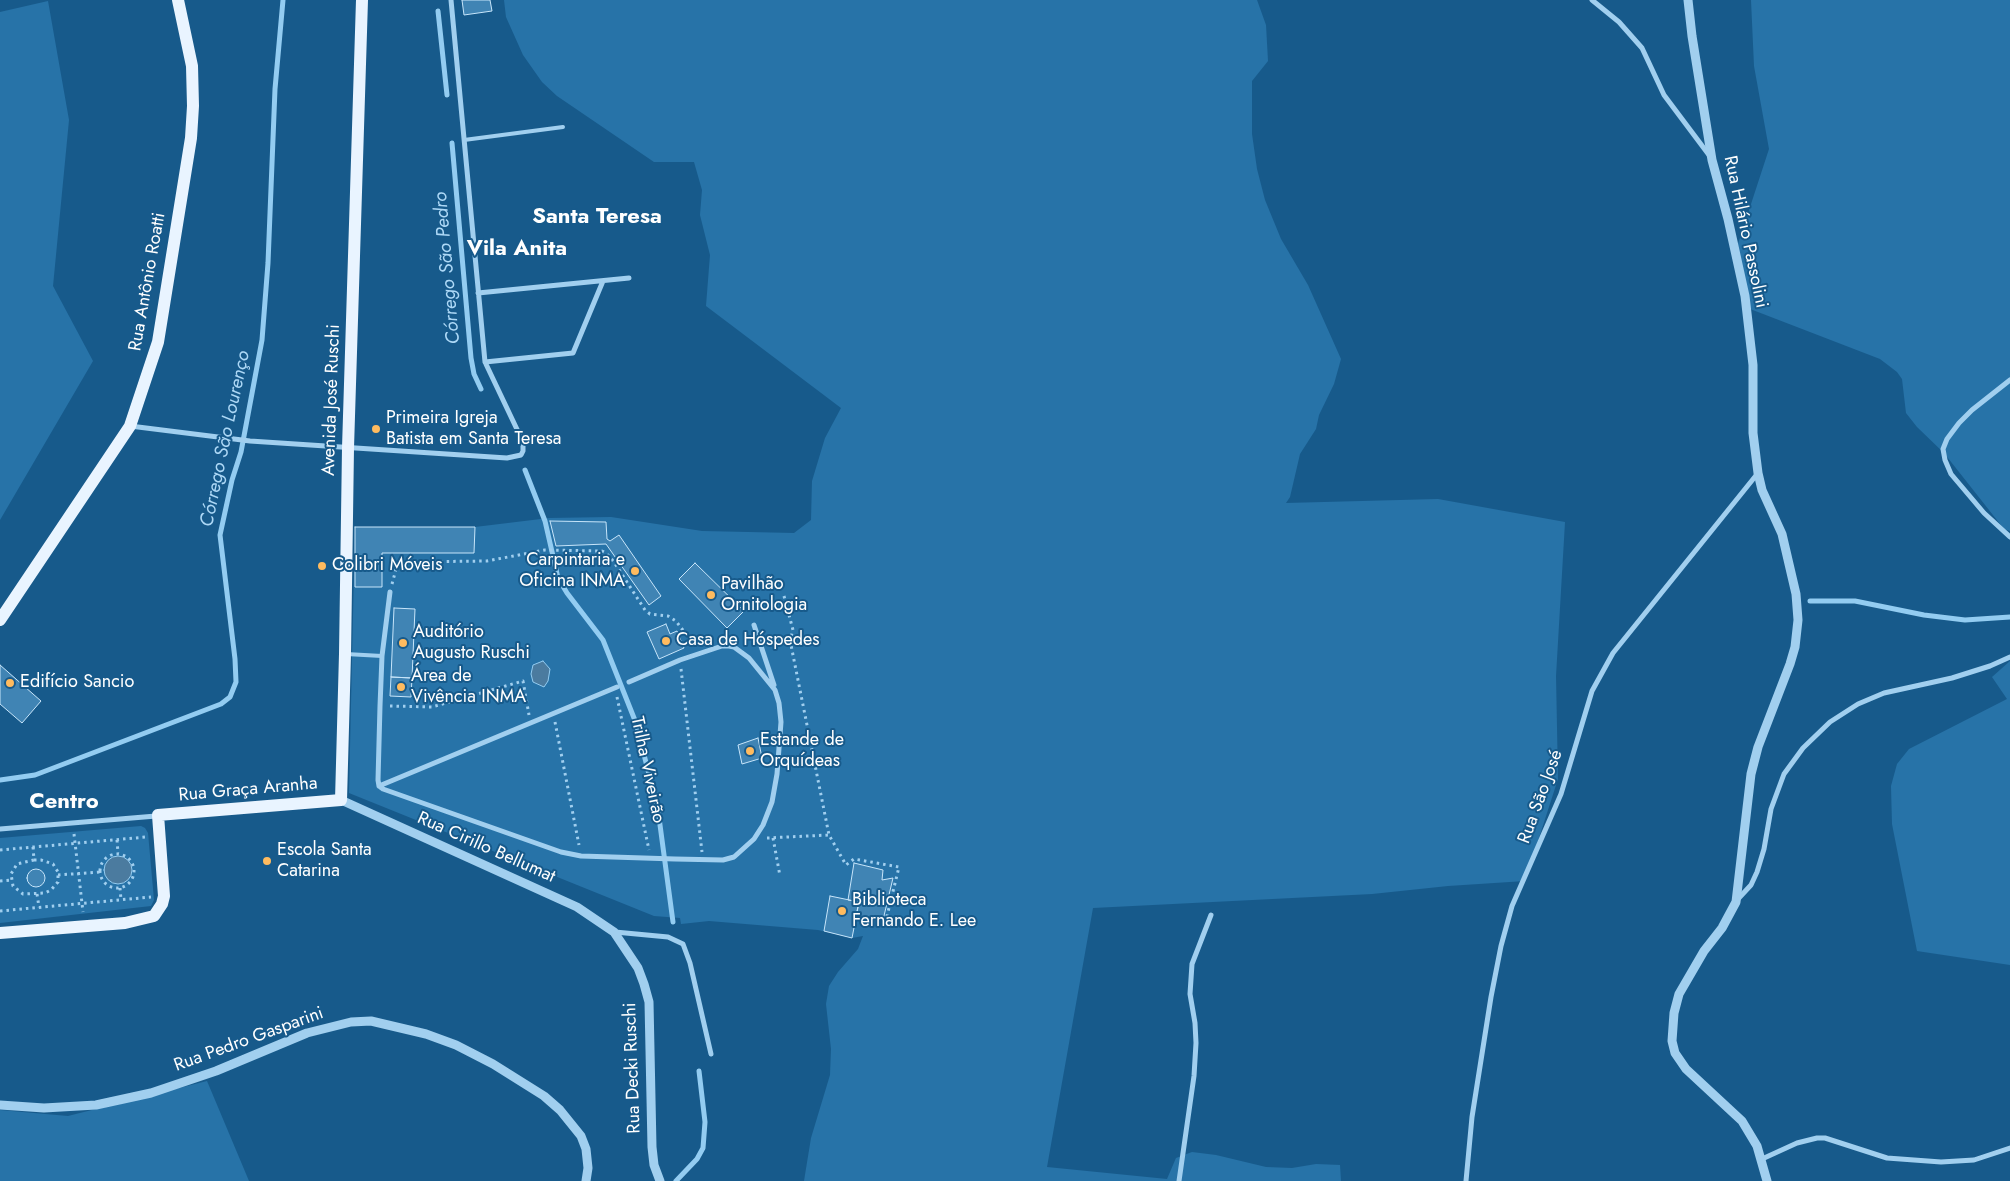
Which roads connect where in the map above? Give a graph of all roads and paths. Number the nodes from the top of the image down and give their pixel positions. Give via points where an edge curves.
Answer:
1 (178, 0) edge
2 (362, 0) edge
3 (451, 0) edge
4 (1592, 0) edge
5 (1688, 0) edge
6 (563, 127) dead end
7 (464, 140) junction
8 (1712, 160) junction
9 (628, 278) dead end
10 (603, 281) junction
11 (478, 293) junction
12 (485, 362) junction
13 (2010, 380) edge
14 (130, 426) junction
15 (348, 448) junction
16 (1758, 473) junction
17 (2010, 537) edge
18 (390, 592) joint
19 (784, 596) dead end
20 (0, 620) edge
21 (754, 625) dead end
22 (700, 653) junction
23 (345, 654) junction
24 (382, 656) junction
25 (2010, 657) edge
26 (680, 660) junction
27 (630, 682) dead end
28 (616, 688) joint
29 (776, 690) junction
30 (380, 706) junction
31 (554, 715) junction
32 (531, 724) junction
33 (380, 786) junction
34 (341, 800) junction
35 (158, 816) junction
36 (0, 830) edge
37 (74, 834) dead end
38 (829, 835) junction
39 (146, 837) dead end
40 (773, 838) junction
41 (754, 839) junction
42 (117, 840) junction
43 (75, 844) junction
44 (32, 847) junction
45 (0, 850) edge
46 (118, 853) junction
47 (581, 856) junction
48 (651, 858) junction
49 (34, 860) junction
50 (703, 860) junction
51 (100, 872) junction
52 (79, 873) junction
53 (58, 875) junction
54 (780, 876) dead end
55 (11, 880) junction
56 (0, 881) edge
57 (120, 888) junction
58 (38, 894) junction
59 (152, 897) dead end
60 (121, 900) junction
61 (1736, 902) junction
62 (82, 903) junction
63 (39, 907) junction
64 (0, 911) edge
65 (83, 912) dead end
66 (1211, 915) dead end
67 (887, 916) dead end
68 (614, 932) junction
69 (0, 933) edge
70 (711, 1054) dead end
71 (0, 1105) edge
72 (2010, 1148) edge
73 (1762, 1159) junction
74 (586, 1181) edge
75 (660, 1181) edge
76 (1179, 1181) edge
77 (1466, 1181) edge
78 (1767, 1181) edge

1 - 14 main road, Rua Antônio Roatti via 192,66 191,138 158,342
2 - 15 main road, Avenida José Ruschi
3 - 7 street
4 - 8 street via 1619,22 1642,48 1664,95
5 - 8 street, Rua Hilário Passolini
6 - 7 lane
7 - 11 street
8 - 16 street, Rua Hilário Passolini via 1745,296 1753,365 1753,433
9 - 10 street
10 - 11 street
10 - 12 street via 572,353
11 - 12 street
12 - 15 street via 523,442 520,455 513,458
13 - 17 street via 1959,423 1944,448 1951,474 1984,513
14 - 15 street via 250,441
14 - 20 main road, Rua Antônio Roatti
15 - 23 main road, Avenida José Ruschi
16 - 61 street, Rua Hilário Passolini via 1762,490 1782,534 1796,594 1798,620 1790,664 1751,774
16 - 77 street, Rua São José via 1613,654 1592,691 1561,794 1512,906 1501,946 1472,1117
18 - 22 path via 398,562 487,561 545,550 602,551 645,610 676,620
18 - 24 street
19 - 38 path via 793,630 790,640
21 - 29 street
22 - 26 street
22 - 29 street via 722,646 734,647 749,658
23 - 24 lane
23 - 34 main road, Avenida José Ruschi
24 - 30 street
25 - 61 street via 1952,678 1884,693 1858,704 1830,722 1803,748 1784,774 1771,809 1757,872 1751,885
26 - 27 street
26 - 50 path
28 - 31 street
28 - 48 path, Trilha Viveirão
29 - 41 street via 781,722 777,774 772,802
30 - 32 path via 432,707 524,681
30 - 33 street
31 - 32 street
31 - 47 path
32 - 33 street
33 - 47 street via 507,834
34 - 35 main road, Rua Graça Aranha
34 - 68 street, Rua Cirillo Bellumat via 577,907
35 - 36 street
35 - 69 main road via 164,896 154,916 125,923
37 - 43 path
38 - 40 path
38 - 67 path via 846,865 854,859 899,867
39 - 42 path
40 - 41 path
40 - 54 path
41 - 50 street via 734,857
42 - 43 path
42 - 46 path
43 - 44 path
43 - 52 path
44 - 45 path
44 - 49 path
46 - 51 path via 107,856
46 - 57 path via 132,861 135,872 130,883
47 - 48 street
48 - 50 street
49 - 53 path via 53,864
49 - 55 path via 17,864
51 - 52 path
51 - 57 path via 104,882
52 - 53 path
52 - 62 path
53 - 58 path via 55,887
55 - 56 path
55 - 58 path via 22,894
57 - 60 path
58 - 63 path
59 - 60 path
60 - 62 path
61 - 73 street via 1679,994 1672,1041 1675,1053 1686,1069 1742,1121
62 - 63 path
62 - 65 path
63 - 64 path
66 - 76 street via 1192,964 1190,994 1195,1023 1194,1068
68 - 70 street via 668,937 683,944
68 - 75 street, Rua Decki Ruschi via 638,968 649,1002 652,1148
71 - 74 street, Rua Pedro Gasparini via 44,1108 96,1105 216,1071 307,1033 351,1022 371,1021 456,1045 544,1096 581,1136 586,1149
72 - 73 street via 1974,1160 1941,1162 1887,1158 1817,1138
73 - 78 street

